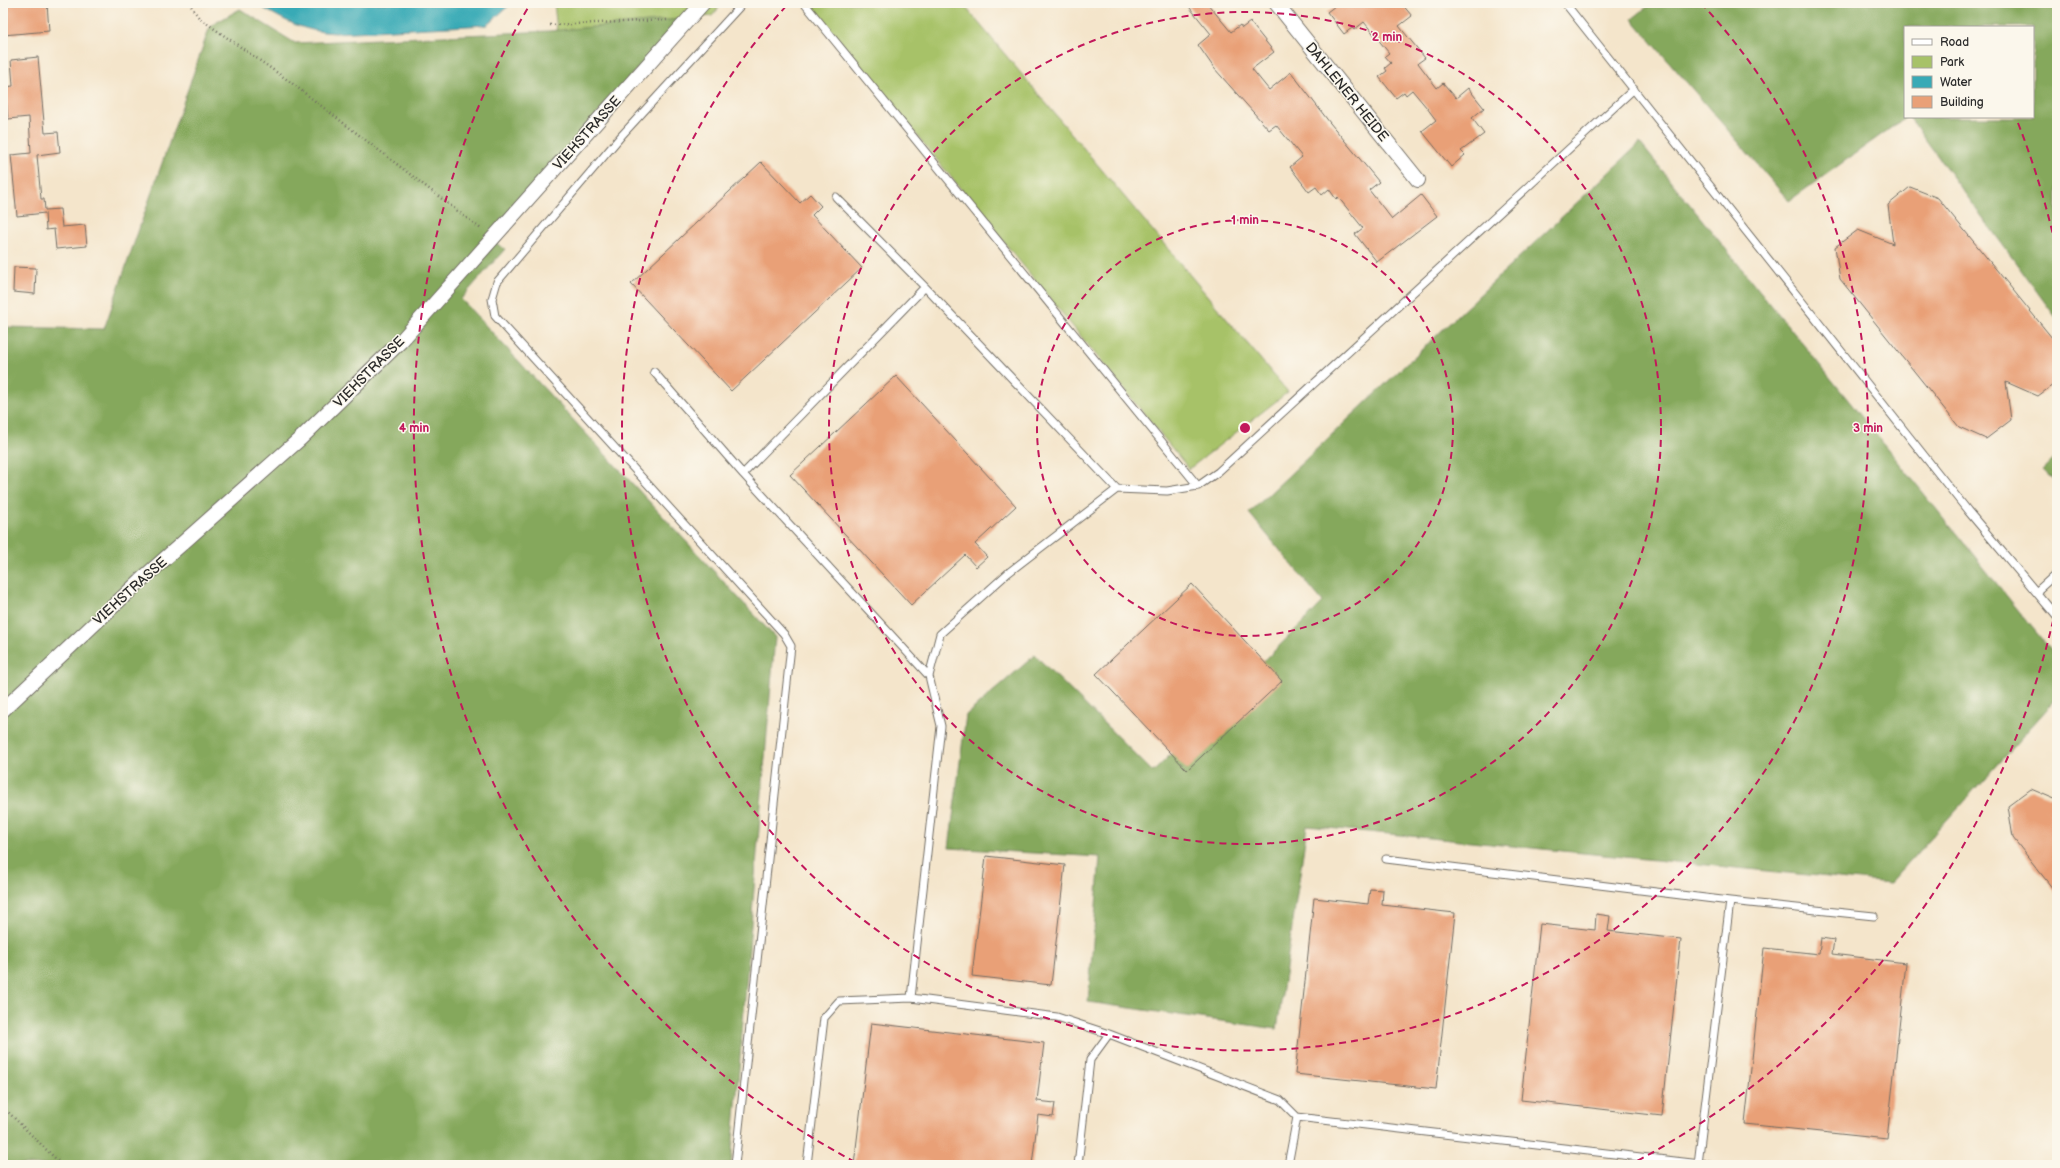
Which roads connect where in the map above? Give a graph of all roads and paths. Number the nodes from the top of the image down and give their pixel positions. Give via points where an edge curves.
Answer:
1 (189, 3) edge
2 (703, 3) edge
3 (743, 3) edge
4 (804, 3) edge
5 (1276, 3) edge
6 (1566, 3) edge
7 (673, 19) dead end
8 (550, 24) dead end
9 (1634, 89) junction
10 (1418, 180) dead end
11 (836, 198) dead end
12 (493, 238) junction
13 (925, 287) junction
14 (654, 372) dead end
15 (743, 474) junction
16 (1198, 486) junction
17 (1117, 489) junction
18 (2057, 573) edge
19 (2037, 591) junction
20 (2057, 617) edge
21 (929, 676) junction
22 (3, 710) edge
23 (1386, 860) dead end
24 (1730, 901) junction
25 (1874, 916) dead end
26 (911, 998) junction
27 (1109, 1034) junction
28 (3, 1107) edge
29 (1297, 1117) junction
30 (1698, 1164) junction
31 (62, 1165) edge
32 (735, 1165) edge
33 (807, 1165) edge
34 (1078, 1165) edge
35 (1288, 1165) edge
36 (1709, 1165) edge

1 - 12 path via 199,18 289,81
2 - 12 street, VIEHSTRASSE
3 - 32 lane via 622,135 507,270 497,282 492,300 495,316 784,634 791,646
4 - 16 lane
5 - 10 street, DAHLENER HEIDE
6 - 9 lane
7 - 8 path
9 - 16 lane via 1218,472
9 - 19 lane via 1963,505
11 - 13 lane
12 - 22 street, VIEHSTRASSE via 401,341 301,438 141,580
13 - 15 lane
13 - 17 lane
14 - 15 lane
15 - 21 lane
16 - 17 lane via 1167,491
17 - 21 lane via 1008,573 940,634
18 - 19 lane
19 - 20 lane
21 - 26 lane via 941,726
23 - 24 lane
24 - 25 lane
24 - 30 lane
26 - 27 lane via 1057,1017
26 - 33 lane via 839,1001 824,1018
27 - 29 lane via 1280,1100
27 - 34 lane via 1090,1060
28 - 31 path
29 - 30 lane
29 - 35 lane
30 - 36 lane

